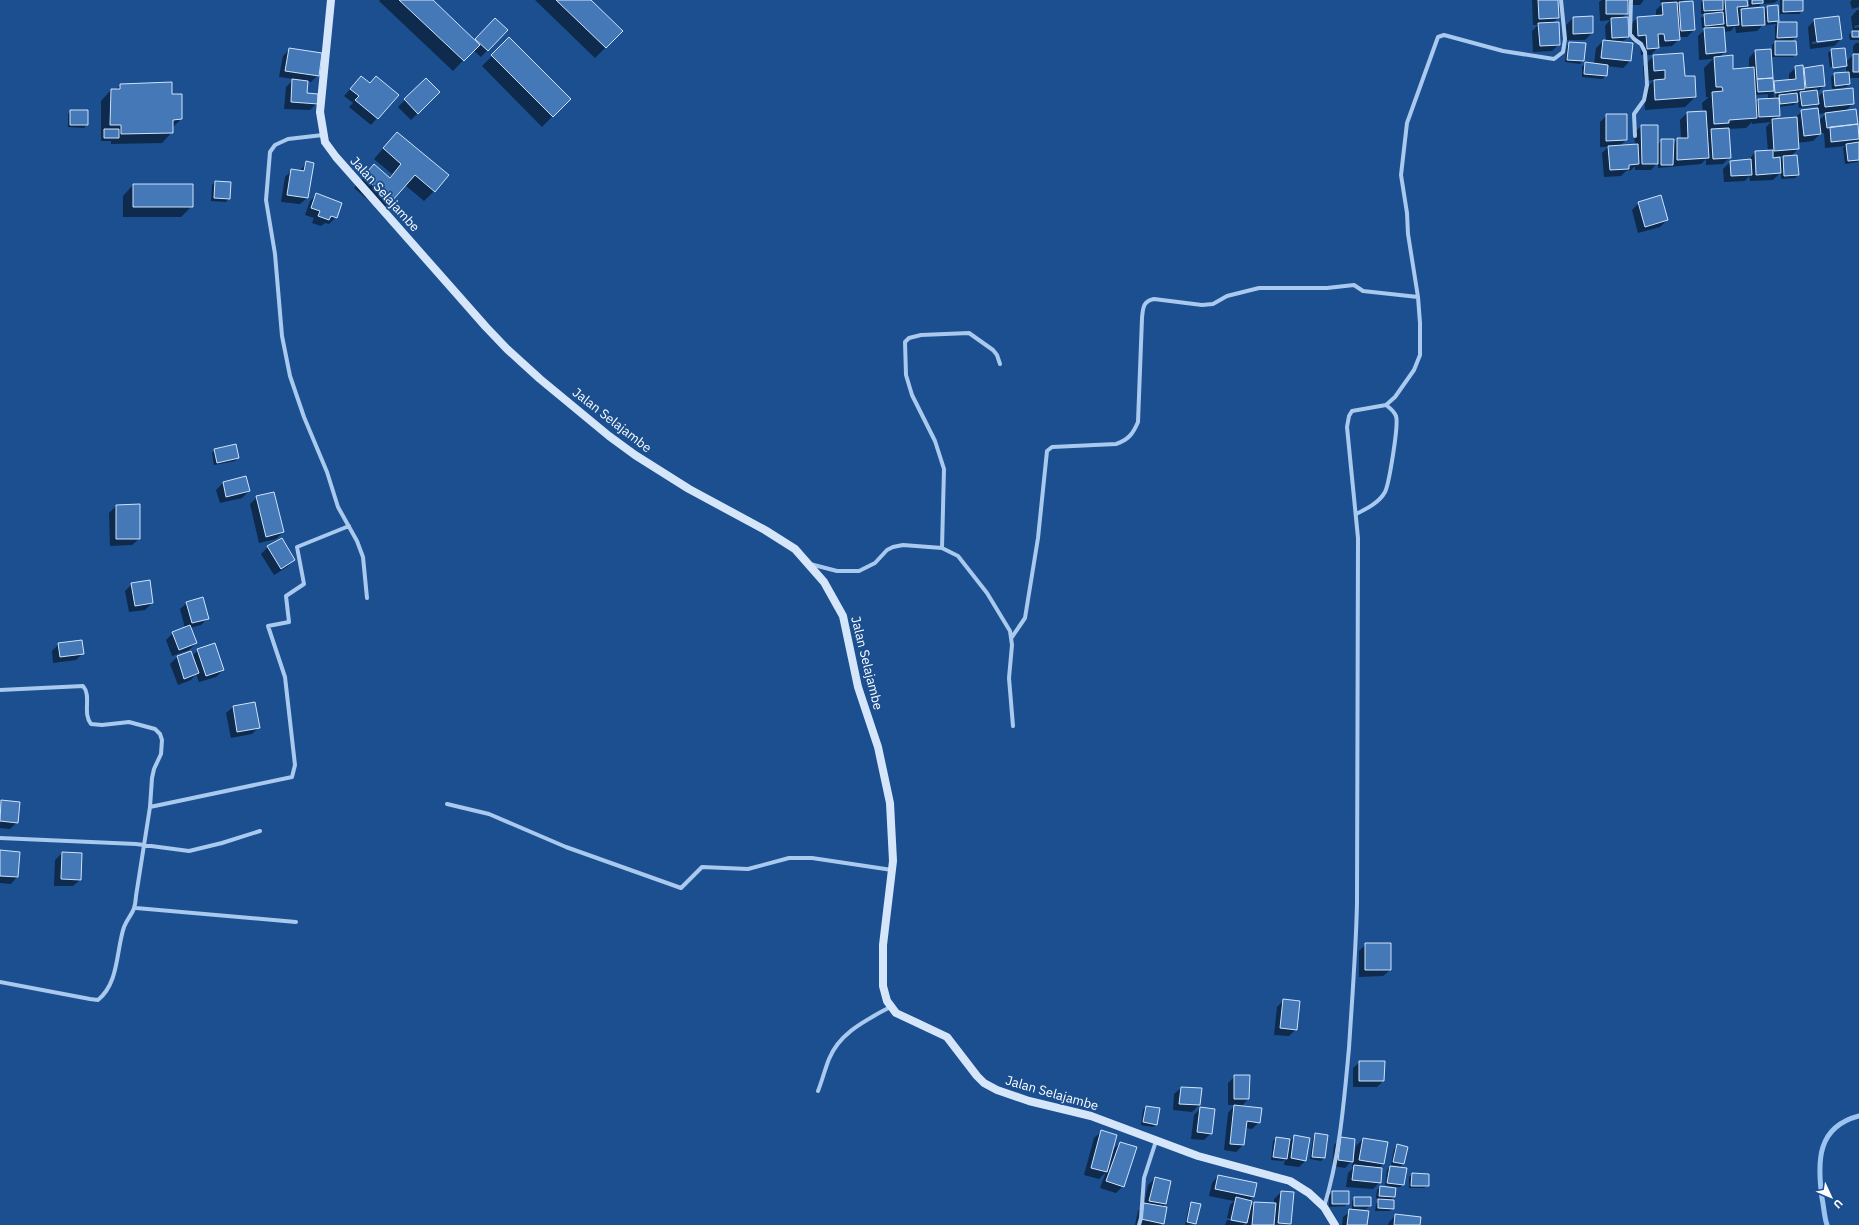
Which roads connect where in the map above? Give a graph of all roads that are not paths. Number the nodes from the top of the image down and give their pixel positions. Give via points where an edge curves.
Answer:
1 (331, 0) edge
2 (1561, 0) edge
3 (1631, 0) edge
4 (323, 135) junction
5 (1635, 136) dead end
6 (1418, 297) junction
7 (1000, 364) dead end
8 (1386, 405) junction
9 (1356, 514) junction
10 (349, 526) junction
11 (942, 548) junction
12 (809, 564) junction
13 (367, 598) dead end
14 (1012, 637) junction
15 (0, 690) edge
16 (1013, 726) dead end
17 (447, 804) dead end
18 (150, 807) junction
19 (260, 831) dead end
20 (0, 838) edge
21 (145, 845) junction
22 (892, 870) junction
23 (136, 908) junction
24 (296, 922) dead end
25 (0, 982) edge
26 (890, 1007) junction
27 (818, 1091) dead end
28 (1156, 1141) junction
29 (1324, 1207) junction
30 (1139, 1225) edge
31 (1335, 1225) edge

1 - 4 street, Jalan Selajambe via 320,112
2 - 6 street via 1565,39 1563,52 1554,58 1502,51 1444,35 1438,37 1407,123 1401,175
3 - 5 street via 1630,34 1641,44 1645,52 1648,85 1644,100 1634,114
4 - 10 street via 288,139 275,145 270,152 266,200 275,254 282,336 290,376 338,507
4 - 12 street, Jalan Selajambe via 329,149 342,164 486,327 523,364 622,446 688,490 776,536 795,549
6 - 8 street via 1420,356 1414,370 1395,397
6 - 14 street via 1363,291 1354,285 1327,288 1259,288 1227,296 1213,304 1202,305 1148,300 1144,304 1142,318 1138,422 1133,432 1126,441 1116,444 1052,447 1047,451 1038,538 1025,618
7 - 11 street via 993,350 969,333 921,335 909,338 905,342 906,375 912,395 944,469
8 - 9 street via 1394,411 1397,418 1397,432 1385,491 1379,500
8 - 9 street via 1356,409 1349,416 1347,427
9 - 29 street via 1356,945 1345,1092 1336,1159
10 - 13 street via 363,557
10 - 18 street via 297,547 304,584 286,596 289,622 268,626 285,677 295,765 292,777
11 - 12 street via 903,545 893,547 875,563 859,571 837,570
11 - 14 street via 958,556 969,568 1007,625
12 - 22 street, Jalan Selajambe via 840,607 848,631 858,687 878,747 889,795 893,842
14 - 16 street via 1009,678
15 - 18 street via 83,686 91,724 102,726 129,722 155,729 160,734 163,746 152,778
17 - 22 street via 489,814 566,847 681,888 702,867 748,869 789,858 812,858
18 - 21 street
19 - 21 street via 189,851
20 - 21 street
21 - 23 street
22 - 26 street, Jalan Selajambe via 883,945 883,986
23 - 24 street
23 - 25 street via 124,927 110,985 98,1000
26 - 27 street via 844,1036 830,1057
26 - 28 street, Jalan Selajambe via 896,1013 947,1037 977,1076 997,1090 1029,1101 1091,1116
28 - 29 street, Jalan Selajambe via 1234,1167 1290,1181 1309,1193
28 - 30 street via 1144,1178
29 - 31 street, Jalan Selajambe

